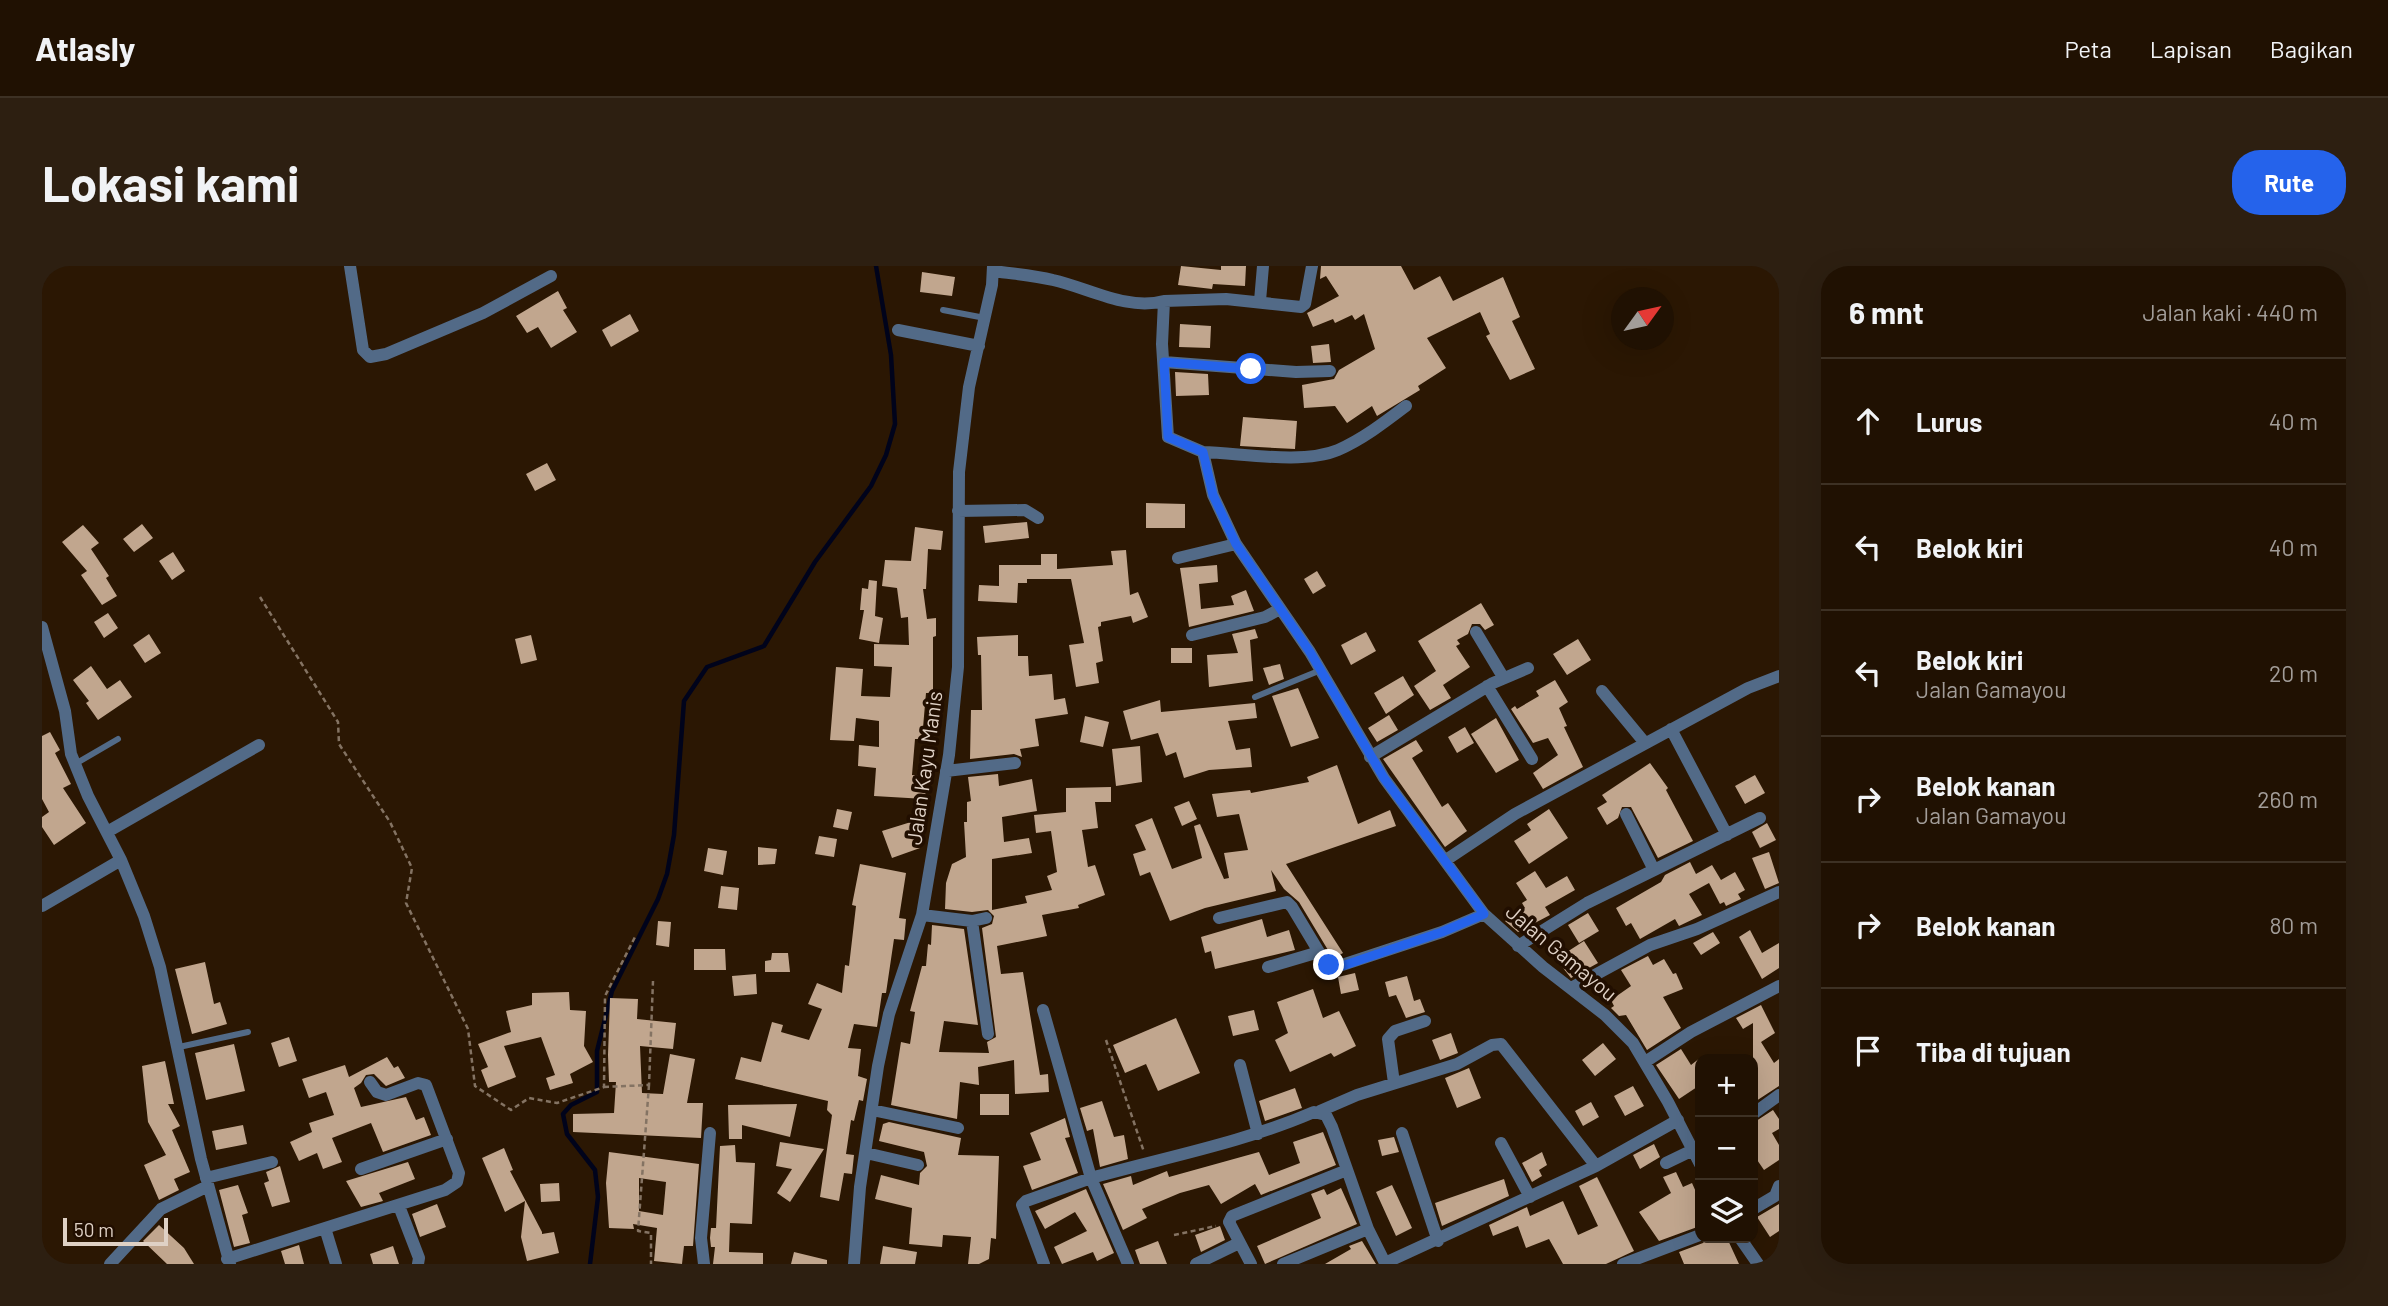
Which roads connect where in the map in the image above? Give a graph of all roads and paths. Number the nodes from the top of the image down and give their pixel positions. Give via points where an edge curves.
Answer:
1 (350, 266) edge
2 (1263, 266) edge
3 (1312, 266) edge
4 (993, 268) edge
5 (551, 276) dead end
6 (1164, 301) junction
7 (1260, 301) junction
8 (943, 310) dead end
9 (985, 318) junction
10 (898, 330) dead end
11 (979, 346) junction
12 (1164, 362) junction
13 (1330, 371) dead end
14 (1406, 406) dead end
15 (1203, 452) junction
16 (958, 511) junction
17 (1038, 518) dead end
18 (1236, 544) junction
19 (1178, 558) dead end
20 (260, 597) dead end
21 (1280, 608) junction
22 (42, 627) edge
23 (1476, 632) dead end
24 (1192, 635) dead end
25 (1528, 668) dead end
26 (1321, 670) junction
27 (1779, 676) edge
28 (1503, 677) junction
29 (1487, 686) junction
30 (1602, 691) dead end
31 (1255, 697) dead end
32 (1671, 729) junction
33 (118, 739) dead end
34 (1645, 743) junction
35 (259, 745) dead end
36 (1370, 757) junction
37 (1532, 759) dead end
38 (75, 764) junction
39 (1015, 764) dead end
40 (946, 771) junction
41 (1626, 814) dead end
42 (1760, 818) dead end
43 (107, 832) junction
44 (1727, 835) junction
45 (121, 860) junction
46 (1446, 860) junction
47 (1654, 870) junction
48 (1779, 891) edge
49 (42, 906) edge
50 (1484, 914) junction
51 (922, 915) junction
52 (986, 918) dead end
53 (1219, 918) dead end
54 (972, 920) junction
55 (636, 935) dead end
56 (1518, 946) junction
57 (1319, 952) junction
58 (1268, 967) dead end
59 (653, 981) dead end
60 (1779, 986) edge
61 (1571, 988) junction
62 (1043, 1010) dead end
63 (1425, 1021) dead end
64 (248, 1032) dead end
65 (988, 1034) dead end
66 (1107, 1040) dead end
67 (179, 1047) junction
68 (1645, 1062) junction
69 (1240, 1065) dead end
70 (370, 1082) dead end
71 (1394, 1083) junction
72 (649, 1085) junction
73 (604, 1087) junction
74 (1779, 1095) edge
75 (872, 1110) junction
76 (1758, 1110) edge
77 (1321, 1111) junction
78 (1678, 1120) junction
79 (958, 1128) dead end
80 (710, 1133) dead end
81 (1402, 1133) dead end
82 (1258, 1134) junction
83 (447, 1139) junction
84 (1501, 1143) dead end
85 (1695, 1147) edge
86 (866, 1153) junction
87 (1147, 1162) junction
88 (272, 1163) dead end
89 (1665, 1163) dead end
90 (918, 1166) dead end
91 (1596, 1166) junction
92 (361, 1169) dead end
93 (1347, 1170) junction
94 (1090, 1178) junction
95 (207, 1182) junction
96 (1779, 1186) edge
97 (1530, 1197) junction
98 (399, 1206) junction
99 (1758, 1206) edge
100 (1229, 1223) junction
101 (325, 1228) junction
102 (1368, 1228) junction
103 (1174, 1235) dead end
104 (1695, 1237) edge
105 (1438, 1241) junction
106 (1240, 1243) junction
107 (1743, 1243) edge
108 (229, 1262) edge
109 (110, 1264) edge
110 (336, 1264) edge
111 (418, 1264) edge
112 (651, 1264) edge
113 (704, 1264) edge
114 (854, 1264) edge
115 (1044, 1264) edge
116 (1128, 1264) edge
117 (1196, 1264) edge
118 (1251, 1264) edge
119 (1283, 1264) edge
120 (1384, 1264) edge
121 (1623, 1264) edge
122 (1758, 1264) edge

1 - 5 street via 363,350 370,357 483,313
2 - 7 street
3 - 7 street via 1301,307
4 - 6 street via 1054,280 1113,299 1150,305
4 - 9 street, Jalan Kayu Manis
6 - 7 street
6 - 12 street
8 - 9 lane
9 - 11 street, Jalan Kayu Manis
10 - 11 street
11 - 16 street, Jalan Kayu Manis via 969,387
12 - 13 street
12 - 15 street via 1166,434 1173,442
14 - 15 street via 1336,451 1306,456
15 - 18 street, Jalan Gamayou via 1213,495
16 - 17 street via 1025,510
16 - 40 street, Jalan Kayu Manis via 958,667
18 - 19 street
18 - 21 street, Jalan Gamayou
20 - 73 path via 338,722 339,744 390,822 412,868 406,903 468,1029 475,1086 511,1110 529,1098 557,1103
21 - 24 street via 1265,617
21 - 26 street, Jalan Gamayou
22 - 38 street
23 - 28 street
25 - 28 street
26 - 31 lane
26 - 36 street, Jalan Gamayou
27 - 32 street
28 - 29 street
29 - 36 street
29 - 37 street
30 - 34 street
32 - 34 street
32 - 44 street
33 - 38 lane
34 - 46 street via 1486,831
35 - 43 street
36 - 46 street, Jalan Gamayou
38 - 43 street
39 - 40 street
40 - 51 street, Jalan Kayu Manis
41 - 47 street
42 - 44 street
43 - 45 street
44 - 47 street
45 - 49 street
45 - 67 street via 144,916
46 - 50 street, Jalan Gamayou
47 - 56 street via 1587,903
48 - 61 street via 1650,945
50 - 56 street, Jalan Gamayou
50 - 57 street via 1336,967 1325,962
51 - 54 street
51 - 75 street, Jalan Kayu Manis via 889,1014
52 - 54 street
53 - 57 street via 1287,902
54 - 65 street
55 - 73 path via 605,996
56 - 61 street, Jalan Gamayou
57 - 58 street
59 - 72 path
60 - 68 street
61 - 68 street, Jalan Gamayou via 1621,1029
62 - 94 street
63 - 71 street via 1395,1031 1388,1039
64 - 67 lane
66 - 87 path
67 - 95 street
68 - 78 street, Jalan Gamayou
69 - 82 street
70 - 83 street via 386,1095 418,1083 426,1085
71 - 77 street
71 - 91 street via 1441,1070 1501,1044
72 - 73 path
72 - 112 path via 638,1231 651,1233
74 - 76 street
75 - 79 street
75 - 86 street, Jalan Kayu Manis
77 - 82 street
77 - 93 street via 1332,1127
78 - 85 street, Jalan Gamayou
78 - 91 street
80 - 113 street via 701,1238
81 - 105 street
82 - 87 street
83 - 92 street
83 - 98 street via 459,1173 457,1182 445,1191
84 - 97 street
85 - 89 street
86 - 90 street
86 - 114 street, Jalan Kayu Manis
87 - 94 street
88 - 95 street
91 - 97 street
93 - 100 street via 1234,1215
93 - 102 street
94 - 115 street via 1022,1205
94 - 116 street
95 - 108 street
95 - 109 street via 161,1209
96 - 99 street via 1775,1196
97 - 105 street
98 - 101 street
98 - 111 street
100 - 103 path
100 - 106 street
101 - 108 street
101 - 110 street
102 - 119 street
102 - 120 street
104 - 121 street
105 - 120 street
106 - 117 street
106 - 118 street
107 - 122 street

